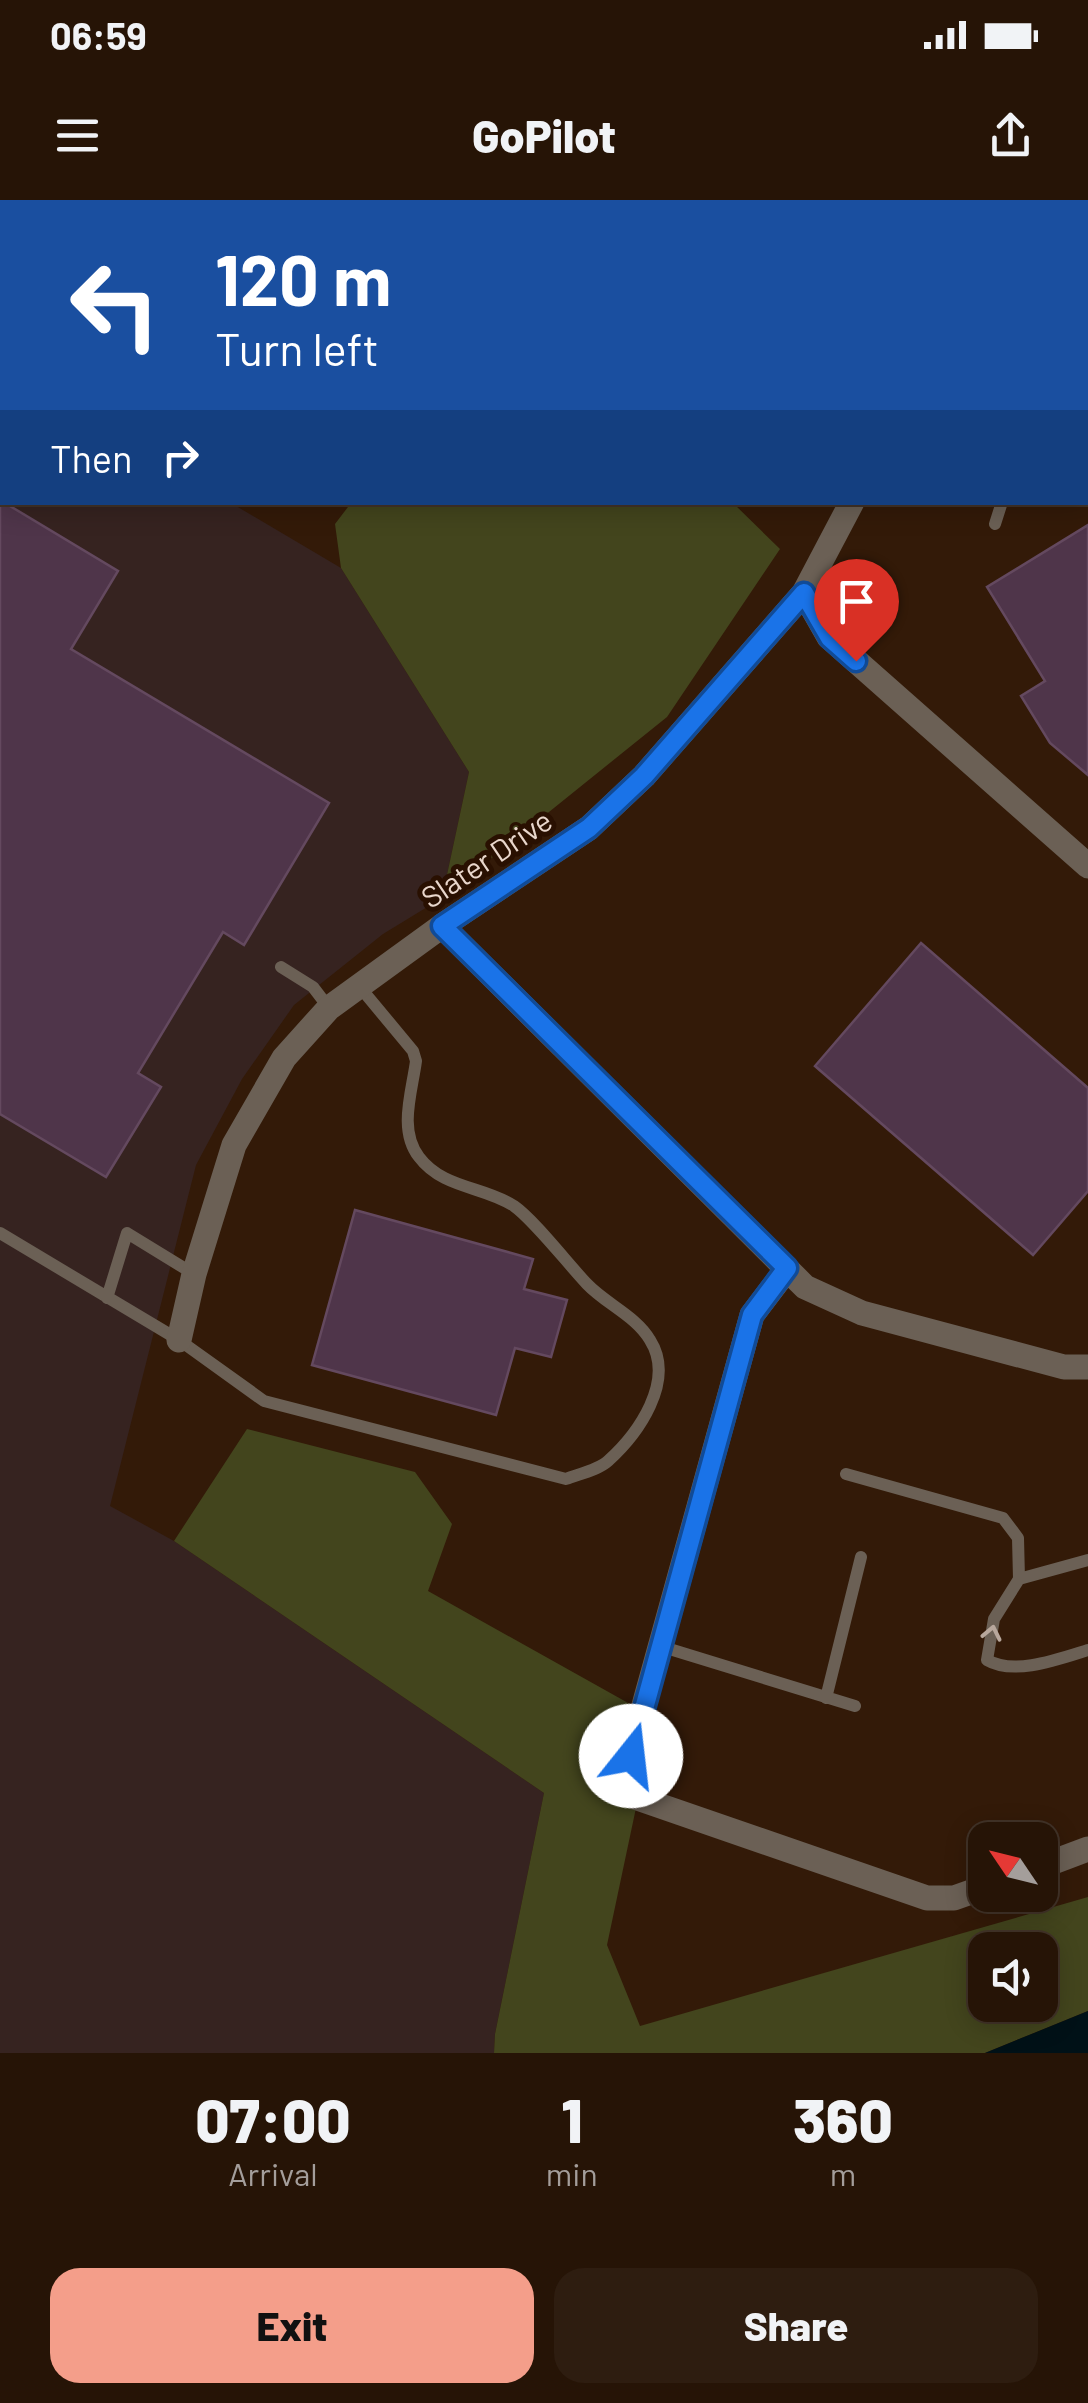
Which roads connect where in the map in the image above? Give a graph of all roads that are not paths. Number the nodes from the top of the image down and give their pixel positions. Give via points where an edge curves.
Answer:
1 (850, 505) edge
2 (1001, 505) edge
3 (995, 524) dead end
4 (804, 593) junction
5 (1088, 866) edge
6 (442, 926) junction
7 (282, 966) dead end
8 (359, 986) junction
9 (329, 1008) junction
10 (0, 1233) edge
11 (787, 1268) junction
12 (194, 1274) junction
13 (107, 1298) junction
14 (180, 1340) junction
15 (1088, 1367) edge
16 (846, 1474) dead end
17 (862, 1557) dead end
18 (1088, 1560) edge
19 (1018, 1579) junction
20 (663, 1647) junction
21 (1088, 1650) edge
22 (826, 1698) junction
23 (855, 1706) dead end
24 (1088, 1849) edge
25 (1058, 1860) edge
26 (968, 1893) edge

1 - 4 street, Slater Drive
2 - 3 lane
4 - 5 street via 830,638
4 - 6 street, Slater Drive via 644,776 589,828
6 - 8 street, Slater Drive
6 - 11 street
7 - 9 lane
8 - 9 street, Slater Drive
8 - 14 lane via 413,1051 408,1129 419,1157 438,1175 514,1206 591,1288 631,1319 651,1341 658,1364 654,1398 606,1464 566,1479 264,1400
9 - 12 street, Slater Drive via 284,1058 249,1114
10 - 13 lane
11 - 15 street via 805,1287 862,1312 1064,1367
11 - 20 street via 752,1315
12 - 13 lane via 127,1233
12 - 14 street, Slater Drive
13 - 14 lane
16 - 19 lane via 1003,1518 1018,1538
17 - 22 lane
18 - 19 lane
21 -> 19 lane via 1000,1668 987,1660 994,1618
20 - 22 lane
20 - 26 street via 620,1792 927,1898
22 - 23 lane
24 - 25 street

